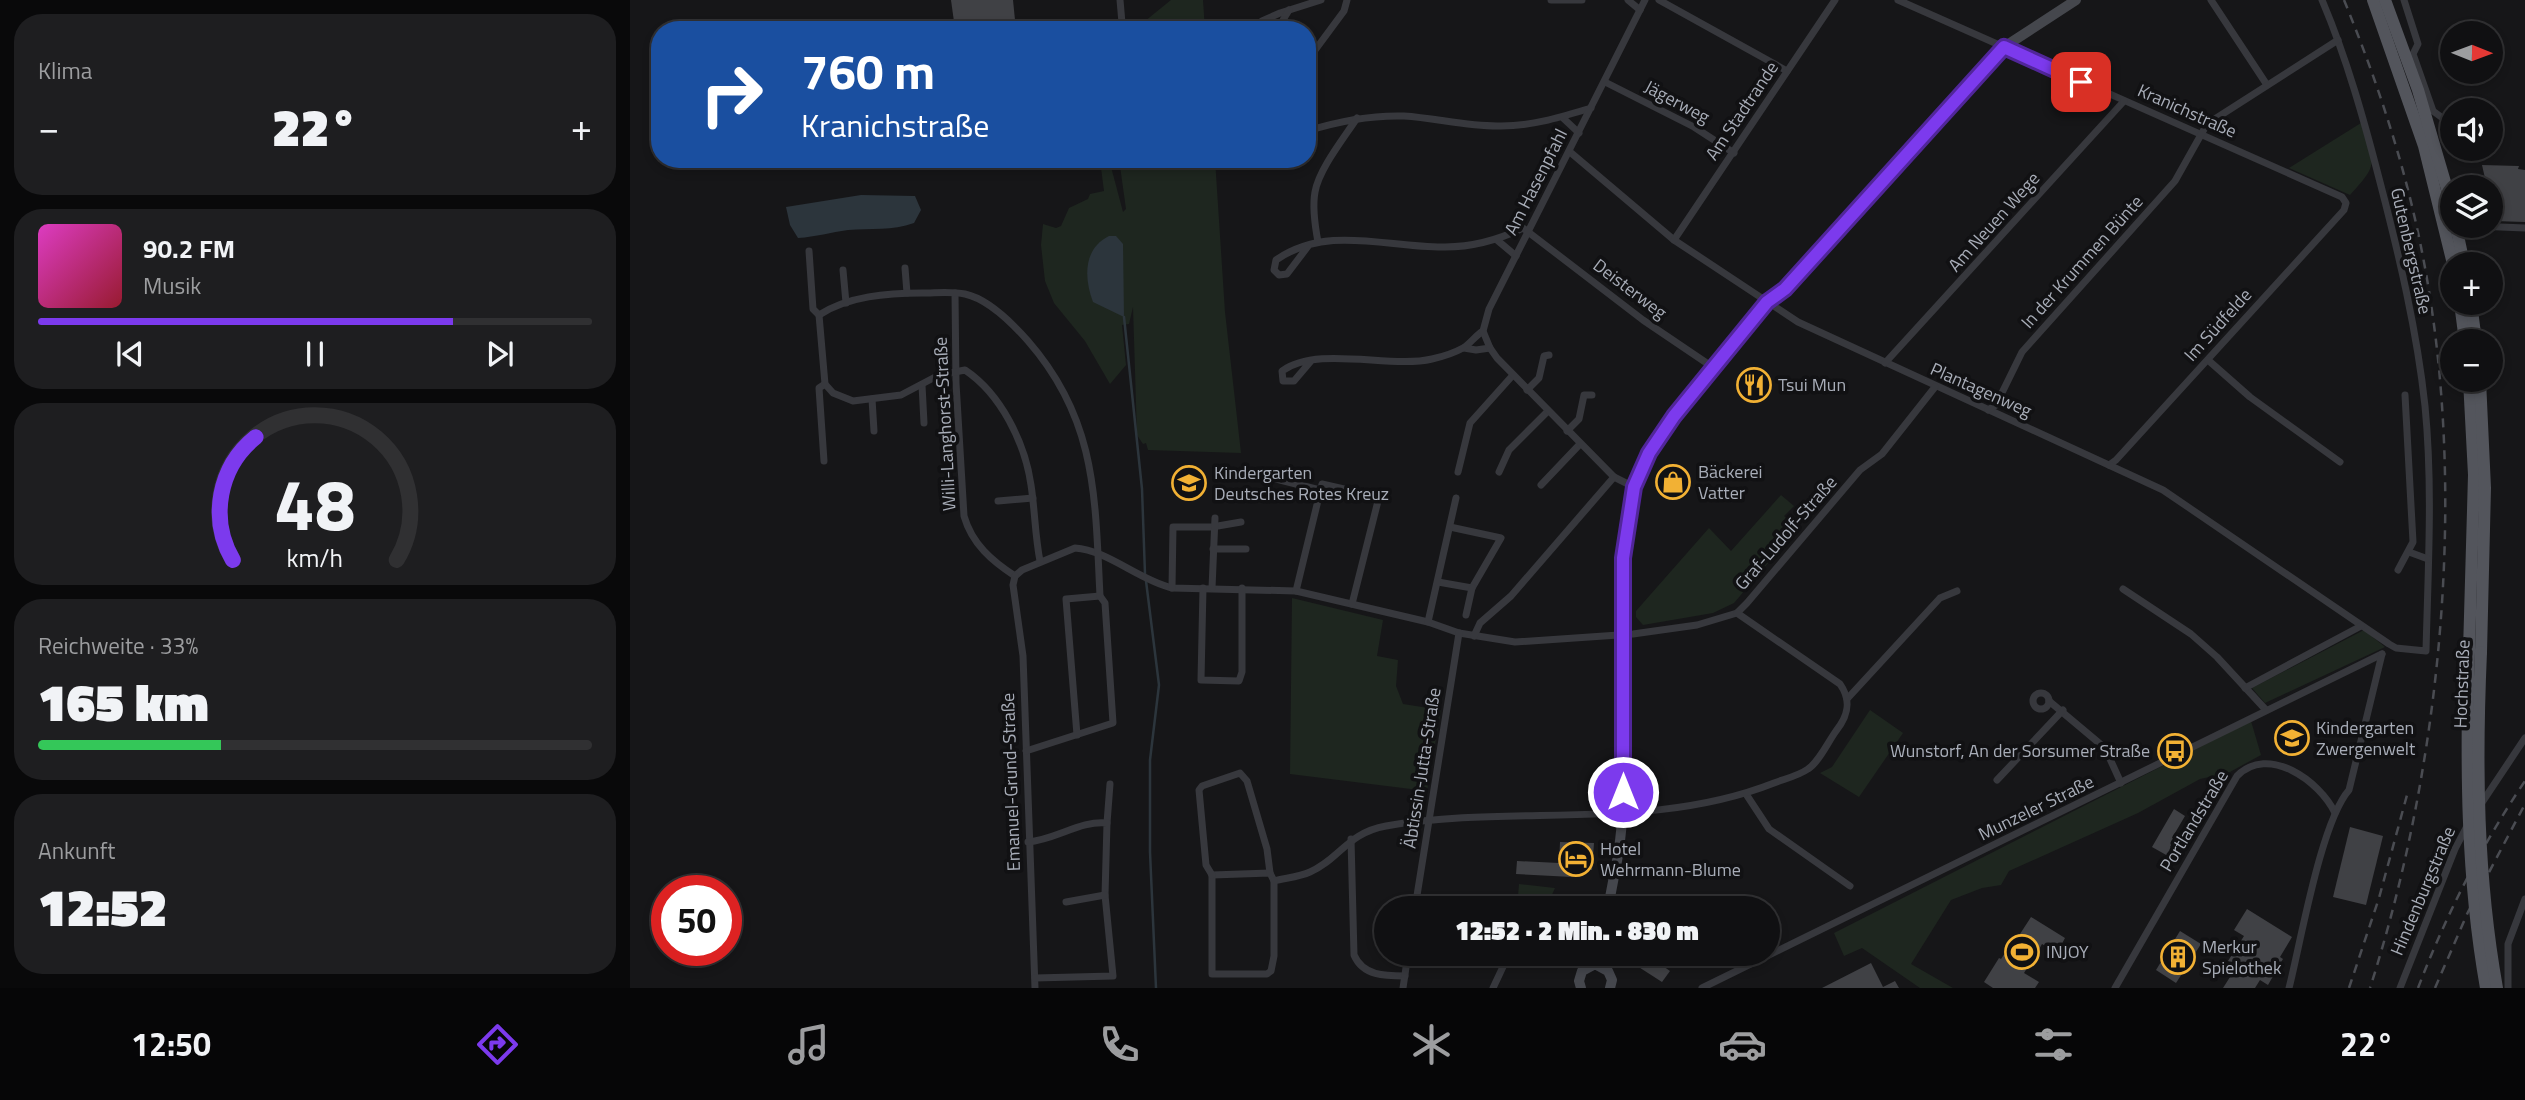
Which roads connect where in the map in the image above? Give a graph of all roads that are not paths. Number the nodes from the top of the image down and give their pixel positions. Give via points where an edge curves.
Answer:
1 (1120, 0) edge
2 (1321, 0) edge
3 (1347, 0) edge
4 (1551, 0) edge
5 (1582, 0) edge
6 (1628, 0) edge
7 (1646, 0) edge
8 (1659, 0) edge
9 (1835, 0) edge
10 (1898, 0) edge
11 (2076, 0) edge
12 (2211, 0) edge
13 (2322, 0) edge
14 (2373, 0) edge
15 (2385, 0) edge
16 (2404, 0) edge
17 (1289, 9) junction
18 (1640, 10) junction
19 (1122, 21) edge
20 (1262, 21) edge
21 (1282, 21) edge
22 (2338, 40) junction
23 (2004, 47) junction
24 (1316, 49) edge
25 (1787, 71) junction
26 (1605, 82) junction
27 (2267, 85) junction
28 (2124, 101) junction
29 (1591, 108) junction
30 (2440, 116) edge
31 (1357, 118) junction
32 (1563, 118) junction
33 (1316, 126) edge
34 (1579, 133) junction
35 (2200, 134) junction
36 (1570, 152) junction
37 (1734, 153) junction
38 (2443, 175) edge
39 (2440, 186) edge
40 (2346, 203) joint
41 (2503, 227) edge
42 (2525, 228) edge
43 (1529, 231) junction
44 (1497, 240) junction
45 (1674, 240) junction
46 (1318, 242) junction
47 (1309, 245) junction
48 (809, 251) dead end
49 (1516, 257) junction
50 (905, 268) dead end
51 (843, 270) dead end
52 (907, 293) junction
53 (955, 293) junction
54 (1767, 302) junction
55 (846, 303) junction
56 (819, 315) junction
57 (1483, 331) junction
58 (1464, 348) junction
59 (1490, 348) junction
60 (1549, 355) dead end
61 (2208, 360) junction
62 (1311, 361) dead end
63 (1885, 363) junction
64 (1714, 368) junction
65 (958, 371) junction
66 (1513, 376) junction
67 (825, 384) junction
68 (922, 386) junction
69 (1935, 387) junction
70 (1527, 390) junction
71 (2470, 392) edge
72 (2481, 392) edge
73 (1592, 395) dead end
74 (2405, 395) dead end
75 (872, 399) junction
76 (1988, 410) junction
77 (1548, 411) junction
78 (924, 423) dead end
79 (1567, 431) junction
80 (874, 432) dead end
81 (1580, 444) junction
82 (824, 461) dead end
83 (2340, 462) dead end
84 (2109, 465) junction
85 (1458, 471) dead end
86 (1499, 472) dead end
87 (1614, 477) junction
88 (1276, 479) dead end
89 (1541, 485) dead end
90 (1634, 487) junction
91 (1320, 490) junction
92 (1033, 498) junction
93 (1456, 498) dead end
94 (998, 500) dead end
95 (1241, 522) dead end
96 (1214, 523) junction
97 (1450, 527) junction
98 (1213, 549) junction
99 (1246, 549) dead end
100 (2409, 552) junction
101 (1098, 555) junction
102 (2428, 559) junction
103 (1040, 561) junction
104 (2398, 570) dead end
105 (1015, 576) junction
106 (1438, 582) junction
107 (1172, 588) junction
108 (1207, 588) junction
109 (1242, 589) junction
110 (1472, 589) junction
111 (2123, 589) dead end
112 (1296, 591) junction
113 (1957, 591) dead end
114 (1100, 596) junction
115 (1352, 604) junction
116 (1737, 613) junction
117 (1466, 615) dead end
118 (1428, 622) junction
119 (2361, 626) junction
120 (1459, 633) junction
121 (1623, 634) junction
122 (1475, 636) junction
123 (2389, 644) joint
124 (2475, 651) junction
125 (2245, 688) junction
126 (1847, 699) junction
127 (2049, 701) dead end
128 (2063, 710) junction
129 (2266, 710) junction
130 (1077, 735) junction
131 (2525, 737) edge
132 (1026, 751) junction
133 (1997, 780) dead end
134 (2121, 783) junction
135 (1110, 784) dead end
136 (1746, 794) junction
137 (1622, 813) junction
138 (2335, 813) junction
139 (1429, 821) junction
140 (1108, 823) junction
141 (1351, 839) junction
142 (1028, 842) junction
143 (1212, 875) junction
144 (1272, 877) junction
145 (1850, 886) dead end
146 (1105, 895) junction
147 (1417, 896) edge
148 (1610, 896) edge
149 (2525, 900) edge
150 (1066, 902) dead end
151 (1406, 966) edge
152 (1503, 966) edge
153 (1588, 966) edge
154 (1603, 966) edge
155 (1405, 976) junction
156 (1035, 978) junction
157 (1613, 987) edge
158 (1035, 988) edge
159 (1403, 988) edge
160 (1493, 988) edge
161 (1581, 988) edge
162 (1702, 988) edge
163 (2115, 988) edge
164 (2289, 988) edge
165 (2400, 988) edge
166 (2486, 988) edge
167 (2497, 988) edge
168 (2508, 988) edge

1 - 19 street
2 - 17 street
3 - 24 street
4 - 5 street
6 - 18 street
7 - 18 street, Am Hasenpfahl
8 - 25 street
9 - 25 street, Am Stadtrande
10 - 23 street, Kranichstraße
11 - 23 main road
12 - 27 street
13 - 22 street, Gutenbergstraße
14 - 39 main road
15 - 38 main road
16 - 30 street via 2418,44 2413,54 2433,111
17 - 20 street
17 - 21 street
18 - 26 street, Am Hasenpfahl
22 - 27 street
22 - 102 street, Gutenbergstraße via 2390,220 2416,345 2425,407
23 - 28 street, Kranichstraße
23 - 54 main road via 1785,289
25 - 37 street, Am Stadtrande
26 - 29 street, Am Hasenpfahl
26 - 37 street, Jägerweg
27 - 35 street via 2207,124
28 - 35 street, Kranichstraße
28 - 63 street, Am Neuen Wege
29 - 32 street
29 - 34 street, Am Hasenpfahl
31 - 32 street via 1403,116 1498,126
31 - 33 street
31 - 46 street via 1315,192
32 - 34 street
34 - 36 street, Am Hasenpfahl
35 - 40 street, Kranichstraße via 2342,197
35 - 76 street, In der Krummen Bünte via 2185,168 2022,352 1996,405
36 - 43 street, Am Hasenpfahl
36 - 45 street, Plantagenweg
37 - 45 street, Am Stadtrande
40 - 61 street, Im Südfelde
41 - 42 street
43 - 44 street via 1523,228
43 - 49 street, Am Hasenpfahl
43 - 64 street, Deisterweg via 1643,320
44 - 46 street via 1444,247 1358,239
44 - 49 street
45 - 54 street, Plantagenweg
46 - 47 street
47 - 47 street via 1276,260 1274,270 1287,274
48 - 56 street via 813,309
49 - 57 street, Am Hasenpfahl
50 - 52 street
51 - 55 street
52 - 53 street
52 - 55 street
53 - 65 street, Willi-Langhorst-Straße
53 - 101 street via 972,296 1001,316 1042,356 1062,388 1078,419 1090,460
54 - 63 street, Plantagenweg via 1798,322
54 - 64 main road
55 - 56 street
56 - 67 street
57 - 58 street
57 - 59 street
58 - 59 street
58 - 62 street via 1422,360
59 - 66 street
60 - 70 street via 1544,356 1539,377
61 - 83 street via 2250,397
61 - 84 street, Im Südfelde
63 - 69 street, Plantagenweg
64 - 90 main road via 1657,440
65 - 68 street via 939,375
65 - 92 street via 976,377 1010,423 1026,459
65 - 105 street, Willi-Langhorst-Straße via 967,524 990,559
66 - 70 street
66 - 85 street via 1470,423
67 - 75 street via 842,398
67 - 82 street via 819,388
68 - 75 street
68 - 78 street
69 - 76 street, Plantagenweg
69 - 116 street, Graf-Ludolf-Straße via 1882,453 1860,470
70 - 77 street
71 - 124 main road, Hochstraße
72 - 124 main road, Hochstraße via 2485,488
73 - 79 street via 1584,395 1579,419
74 - 100 street via 2413,542
75 - 80 street
76 - 84 street, Plantagenweg
77 - 79 street
77 - 86 street via 1509,450
79 - 81 street
81 - 87 street
81 - 89 street
84 - 119 street, Plantagenweg via 2163,490
87 - 90 street
87 - 122 street via 1511,596 1480,623
88 - 91 street
90 - 121 main road via 1623,558
91 - 112 street
91 - 115 street via 1322,484 1379,497
92 - 94 street
92 - 103 street
93 - 97 street
95 - 96 street
96 - 98 street
96 - 107 street via 1172,527
97 - 106 street
97 - 110 street via 1501,538
98 - 99 street
98 - 108 street
100 - 102 street
100 - 104 street
101 - 103 street via 1075,548
101 - 107 street, Graf-Ludolf-Straße
101 - 114 street
102 - 123 street, Gutenbergstraße via 2426,650
103 - 105 street
105 - 132 street, Emanuel-Grund-Straße
106 - 110 street
106 - 118 street
107 - 108 street, Graf-Ludolf-Straße
108 - 109 street, Graf-Ludolf-Straße
108 - 109 street via 1201,680 1229,682 1239,681 1242,672
109 - 112 street, Graf-Ludolf-Straße
110 - 117 street
111 - 125 street via 2191,634
112 - 115 street, Graf-Ludolf-Straße
113 - 126 street via 1940,598
114 - 130 street via 1105,603 1113,723
114 - 130 street via 1066,599
115 - 118 street, Graf-Ludolf-Straße
116 - 121 street, Graf-Ludolf-Straße via 1697,625
116 - 126 street via 1840,684
118 - 120 street, Graf-Ludolf-Straße
119 - 123 street, Plantagenweg
119 - 125 street
120 - 122 street, Graf-Ludolf-Straße
120 - 139 street, Äbtissin-Jutta-Straße
121 - 122 street, Graf-Ludolf-Straße via 1515,642
121 - 137 main road
124 - 166 main road, Hochstraße, bridge via 2466,751 2468,826
124 - 167 main road, Hochstraße, bridge via 2480,862
125 - 129 street
126 - 136 street via 1844,720 1810,769
127 - 128 street
128 - 133 street
128 - 134 street via 2105,748
129 - 134 street, Munzeler Straße
129 - 138 street, Munzeler Straße via 2382,654 2349,790
130 - 132 street
131 - 165 street, Hindenburgstraße via 2455,849
132 - 142 street, Emanuel-Grund-Straße
134 - 162 street, Munzeler Straße
135 - 140 street
136 - 137 street
136 - 145 street via 1769,829
137 - 139 street
137 - 148 main road
138 - 163 street, Portlandstraße via 2319,789 2277,764 2246,767
138 - 164 street
139 - 141 street via 1384,826
139 - 147 street, Äbtissin-Jutta-Straße
140 - 142 street via 1097,822
140 - 146 street
141 - 144 street via 1309,872
141 - 155 street via 1354,955 1369,972
142 - 156 street, Emanuel-Grund-Straße
143 - 144 street
143 - 144 street via 1206,865 1199,790 1240,773 1247,781
143 - 144 street via 1212,974 1271,971
146 - 150 street
146 - 156 street via 1113,976
149 - 168 street via 2508,944
151 - 155 street
152 - 160 street
153 - 161 main road via 1582,971
154 - 157 main road
155 - 159 street
156 - 158 street, Emanuel-Grund-Straße

